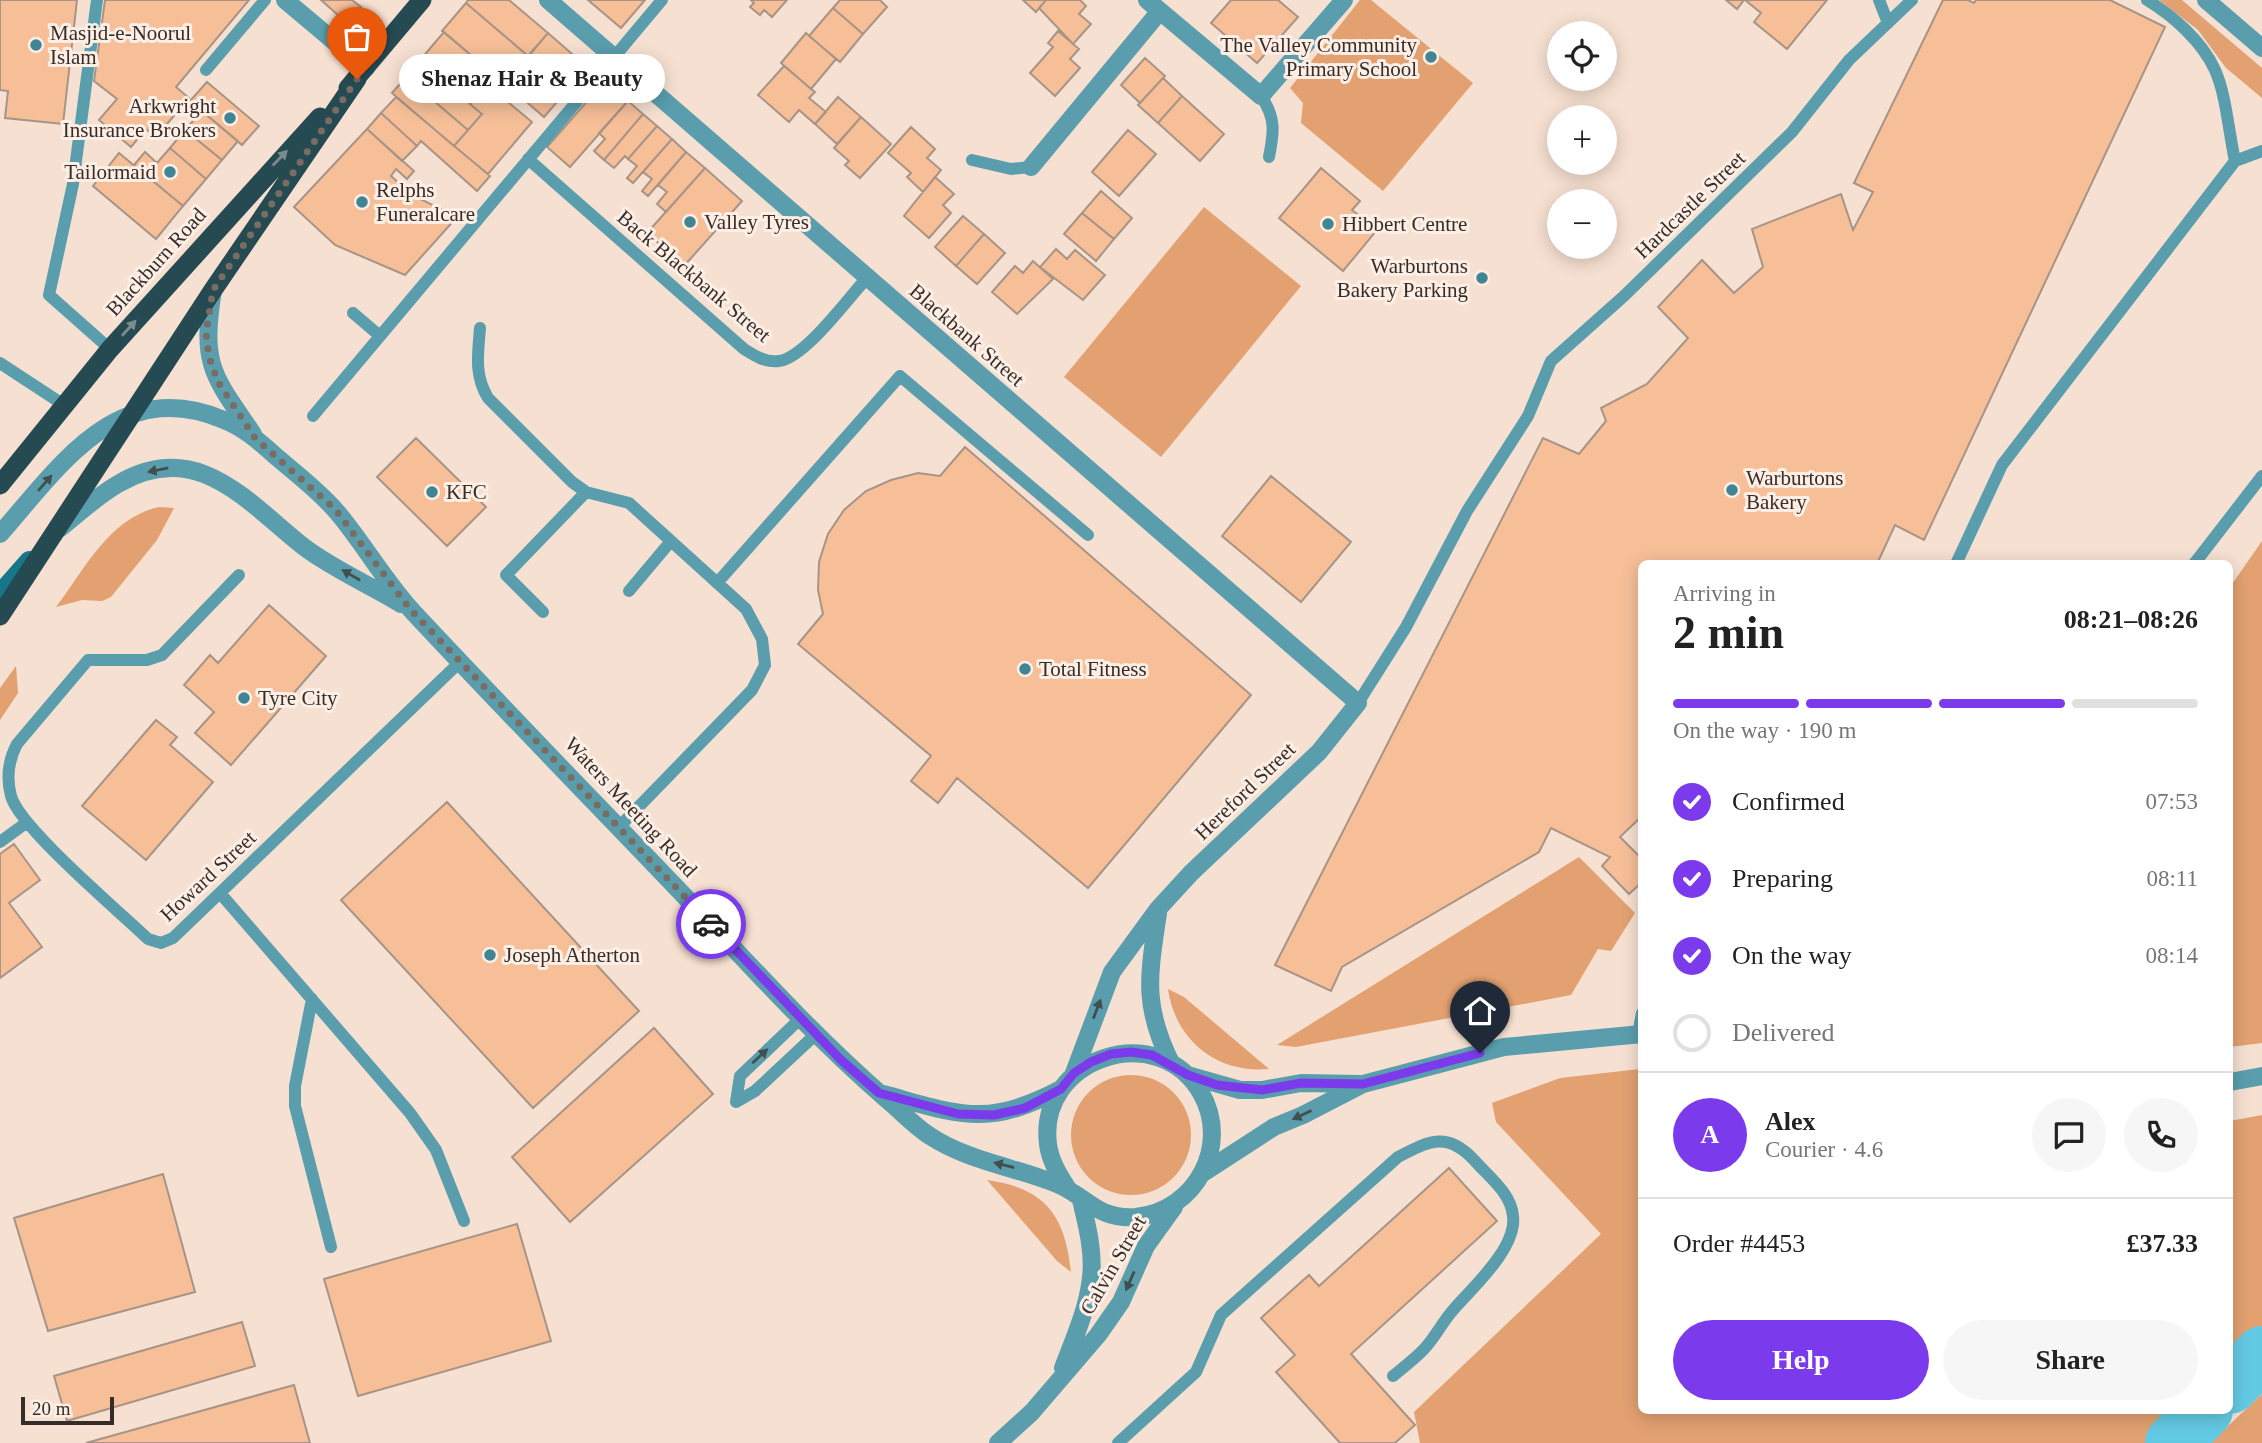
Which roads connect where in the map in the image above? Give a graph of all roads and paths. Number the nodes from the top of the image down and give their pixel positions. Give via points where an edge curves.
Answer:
1 (97, 0) edge
2 (265, 0) edge
3 (285, 0) edge
4 (422, 0) edge
5 (548, 0) edge
6 (662, 0) edge
7 (1344, 0) edge
8 (1879, 0) edge
9 (1912, 0) edge
10 (2147, 0) edge
11 (2206, 0) edge
12 (1154, 6) edge
13 (1888, 23) junction
14 (2262, 48) edge
15 (614, 57) junction
16 (206, 70) dead end
17 (362, 73) junction
18 (1261, 96) junction
19 (2262, 151) edge
20 (1269, 157) dead end
21 (528, 159) junction
22 (972, 160) dead end
23 (2235, 161) junction
24 (1031, 167) joint
25 (867, 278) junction
26 (213, 290) junction
27 (353, 313) dead end
28 (480, 328) dead end
29 (380, 336) junction
30 (110, 349) junction
31 (0, 363) edge
32 (64, 405) junction
33 (134, 414) junction
34 (313, 416) dead end
35 (255, 438) junction
36 (2262, 476) edge
37 (0, 485) edge
38 (586, 492) junction
39 (0, 534) edge
40 (1088, 535) dead end
41 (50, 536) junction
42 (671, 541) junction
43 (1958, 560) edge
44 (2197, 560) edge
45 (239, 575) dead end
46 (717, 583) junction
47 (629, 591) dead end
48 (0, 593) edge
49 (410, 609) junction
50 (543, 612) dead end
51 (0, 615) edge
52 (461, 661) junction
53 (1358, 703) junction
54 (26, 823) junction
55 (619, 827) junction
56 (0, 842) edge
57 (220, 893) junction
58 (1158, 909) junction
59 (312, 999) junction
60 (800, 1019) junction
61 (1638, 1034) edge
62 (816, 1035) junction
63 (1171, 1063) junction
64 (1074, 1073) junction
65 (1188, 1075) junction
66 (2262, 1076) edge
67 (2233, 1081) edge
68 (1363, 1084) junction
69 (1061, 1089) junction
70 (879, 1093) junction
71 (1203, 1173) junction
72 (1075, 1194) junction
73 (1178, 1202) junction
74 (464, 1221) dead end
75 (331, 1247) dead end
76 (1393, 1376) dead end
77 (1058, 1381) junction
78 (998, 1443) edge
79 (1118, 1443) edge

1 - 30 lane via 73,184 49,295
2 - 16 lane
3 - 17 street
4 - 17 highway, Blackburn Road
5 - 15 street, Blackbank Street
6 - 15 lane
7 - 18 street
8 - 13 lane
9 - 13 lane, Hardcastle Street
10 - 23 lane via 2177,22 2216,71
11 - 14 street
12 - 18 street
12 - 24 street
13 - 53 lane, Hardcastle Street via 1849,60 1792,132 1551,361 1528,416 1467,511 1406,627
15 - 21 lane
15 - 25 street, Blackbank Street
17 - 26 highway, Blackburn Road
30 -> 17 highway, Blackburn Road via 272,166
18 - 20 lane via 1275,127
19 - 23 lane
21 - 25 lane, Back Blackbank Street via 760,359 778,362 796,354
21 - 29 lane
22 - 24 lane via 1011,169
23 - 43 lane via 2002,466
25 - 53 street, Blackbank Street
26 - 33 highway, Blackburn Road
26 - 35 street via 206,333 209,357 218,382
27 - 29 lane
28 - 38 lane via 477,368 488,398
29 - 34 lane
30 - 32 highway, Blackburn Road
31 - 32 lane
32 - 37 highway, Blackburn Road
33 - 35 street, Waters Meeting Road via 157,409 192,411 224,420
39 -> 33 street via 74,450 103,426
33 - 41 highway, Blackburn Road
35 - 49 street, Waters Meeting Road via 335,509
36 - 44 lane
38 - 42 lane via 629,503
38 - 50 lane via 506,575
40 - 46 lane via 900,376
41 - 48 main road, Blackburn Road
49 -> 41 street, Waters Meeting Road via 308,549 227,484 189,467 135,475
41 - 51 highway
42 - 46 lane
42 - 47 lane
45 - 54 lane, Howard Street via 162,655 147,660 88,660 17,744 9,760 11,797
46 - 55 lane via 747,609 762,639 765,665 752,690
49 - 52 street, Waters Meeting Road
52 - 55 street, Waters Meeting Road
52 - 57 lane, Howard Street
53 - 58 street, Hereford Street via 1319,752
54 - 56 lane
54 - 57 lane, Howard Street via 148,939 161,943 173,938
55 - 60 street, Waters Meeting Road
57 - 59 lane
58 - 63 street via 1149,997
64 -> 58 street, Hereford Street via 1112,972
59 - 74 lane via 436,1150
59 - 75 lane via 295,1106
60 - 62 street, Waters Meeting Road
62 -> 60 lane via 755,1091 736,1102 740,1076
61 - 68 street via 1504,1047
62 - 70 street, Waters Meeting Road
63 - 64 street via 1131,1052 1101,1058
63 - 65 street
64 - 69 street
65 - 68 street via 1240,1090 1301,1083
65 - 71 street via 1209,1111 1213,1133
66 - 67 street
68 -> 71 street via 1273,1127
69 - 70 street, Waters Meeting Road via 1025,1108 994,1115 958,1114
69 - 72 street via 1048,1126 1048,1146 1054,1165
72 -> 70 street, Waters Meeting Road via 1020,1169 957,1151 928,1136
71 - 73 street
72 - 73 street via 1111,1215 1134,1217 1157,1213
72 - 77 street, Calvin Street via 1090,1242 1091,1278
73 -> 77 street, Calvin Street via 1146,1246 1121,1302
76 - 79 lane via 1425,1348 1485,1276 1508,1241 1514,1219 1509,1198 1463,1148 1445,1140 1426,1143 1398,1157 1221,1315 1196,1372
77 - 78 street, Calvin Street

